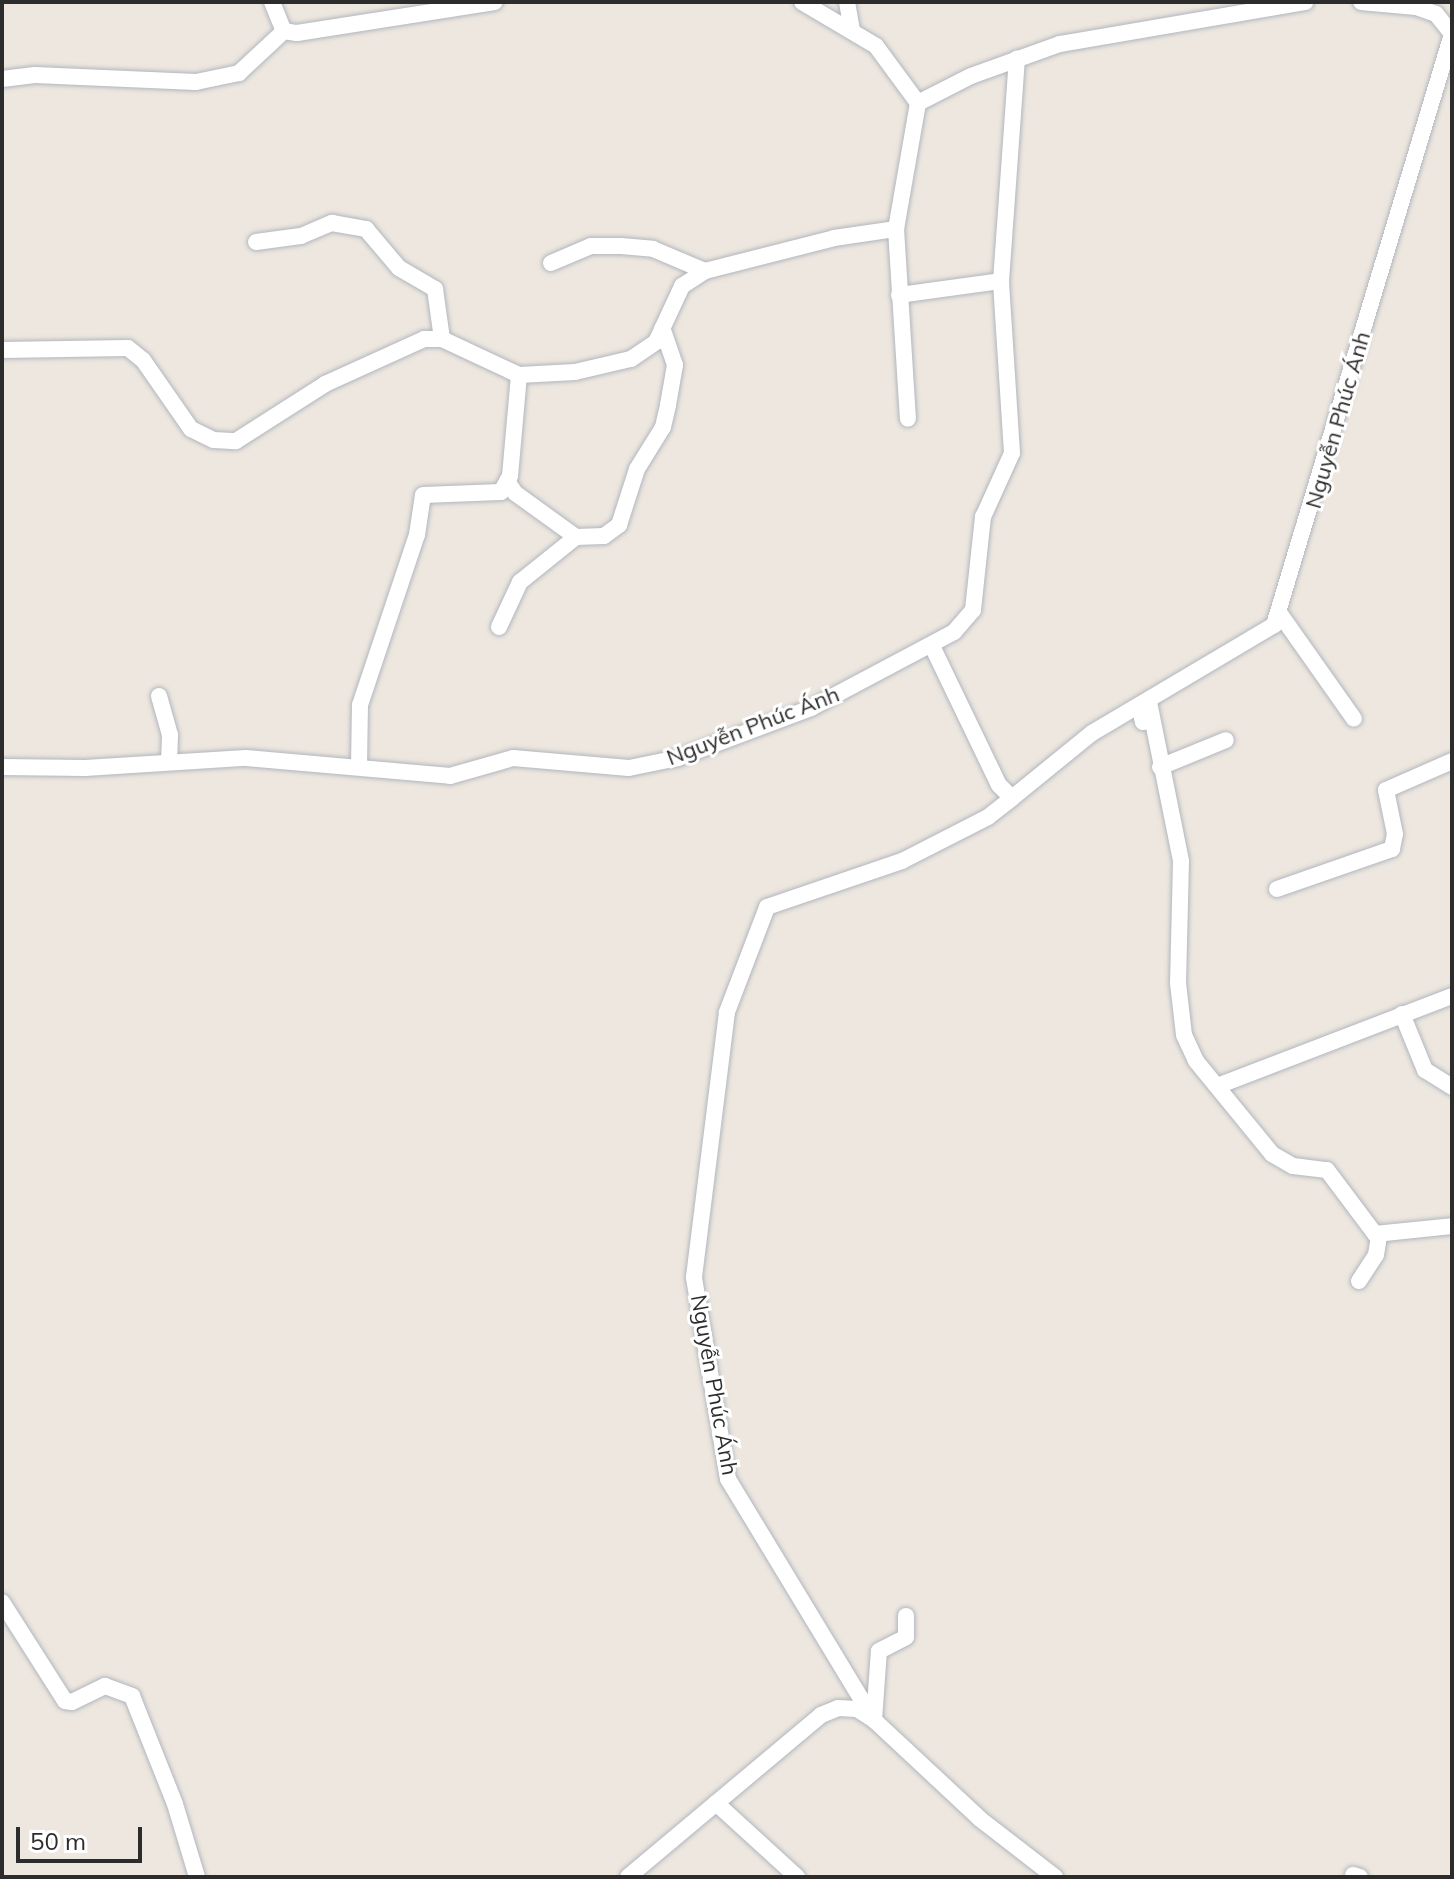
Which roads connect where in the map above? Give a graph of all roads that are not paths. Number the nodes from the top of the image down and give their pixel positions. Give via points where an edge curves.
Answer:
1 (272, 2) edge
2 (495, 2) edge
3 (802, 2) edge
4 (847, 2) edge
5 (1305, 2) edge
6 (1361, 2) edge
7 (852, 30) junction
8 (284, 31) junction
9 (1017, 59) junction
10 (2, 79) edge
11 (918, 103) junction
12 (896, 229) junction
13 (256, 242) dead end
14 (551, 263) dead end
15 (705, 271) junction
16 (1001, 281) junction
17 (899, 295) junction
18 (662, 328) junction
19 (442, 339) junction
20 (2, 350) edge
21 (519, 375) junction
22 (908, 419) dead end
23 (507, 481) junction
24 (576, 537) junction
25 (1280, 614) junction
26 (499, 627) dead end
27 (932, 646) junction
28 (159, 696) dead end
29 (1149, 702) junction
30 (1354, 719) dead end
31 (1226, 740) dead end
32 (1452, 761) edge
33 (169, 762) junction
34 (2, 767) edge
35 (359, 767) junction
36 (1160, 767) junction
37 (1012, 798) junction
38 (1277, 889) dead end
39 (1452, 996) edge
40 (1402, 1014) junction
41 (1220, 1085) junction
42 (1452, 1087) edge
43 (1452, 1226) edge
44 (1379, 1236) junction
45 (1359, 1281) dead end
46 (2, 1602) edge
47 (906, 1616) dead end
48 (874, 1720) junction
49 (716, 1803) junction
50 (197, 1877) edge
51 (628, 1877) edge
52 (797, 1877) edge
53 (1055, 1877) edge

1 - 8 street
2 - 8 street
3 - 7 street
4 - 7 street
5 - 9 street via 1060,44
6 - 25 street, Nguyễn Phúc Ánh via 1436,14 1452,34
7 - 11 street via 876,46
8 - 10 street via 239,73 196,82 35,75
9 - 11 street
9 - 16 street, Nguyễn Phúc Ánh
11 - 12 street
12 - 15 street via 834,238
12 - 17 street
13 - 19 street via 301,236 332,223 366,229 399,268 435,289
14 - 15 street via 591,246 621,246 653,249
15 - 18 street via 682,286
16 - 17 street
16 - 27 street, Nguyễn Phúc Ánh via 1010,463 983,517 970,619
17 - 22 street
18 - 21 street via 656,342 631,359 575,372
18 - 24 street via 675,365 663,427 637,469 619,525 604,536
19 - 20 street via 424,339 367,362 236,441 214,440 191,429 143,360 128,348
19 - 21 street
21 - 23 street
23 - 24 street via 515,493
23 - 35 street via 501,492 423,495 417,535 360,705
24 - 26 street via 520,582 507,600
25 - 29 street, Nguyễn Phúc Ánh via 1265,634
25 - 30 street
27 - 35 street, Nguyễn Phúc Ánh via 811,708 652,765 629,768 513,758 450,776
27 - 37 street via 999,785
28 - 33 street via 170,735
29 - 36 street
29 - 37 street, Nguyễn Phúc Ánh via 1092,733
31 - 36 street
32 - 38 street via 1386,790 1395,834 1392,849
33 - 34 street, Nguyễn Phúc Ánh
33 - 35 street, Nguyễn Phúc Ánh via 257,758
36 - 41 street via 1182,870 1181,1019 1196,1061
37 - 48 street, Nguyễn Phúc Ánh via 988,817 902,861 767,907 727,1012 694,1277 728,1479
39 - 40 street
40 - 41 street
40 - 42 street via 1425,1070
41 - 44 street via 1272,1154 1293,1166 1327,1170
43 - 44 street
44 - 45 street via 1376,1255
46 - 50 street via 65,1701 105,1686 132,1696
47 - 48 street via 906,1637 879,1651
48 - 49 street via 857,1709 821,1715
48 - 53 street via 980,1819
49 - 51 street
49 - 52 street

